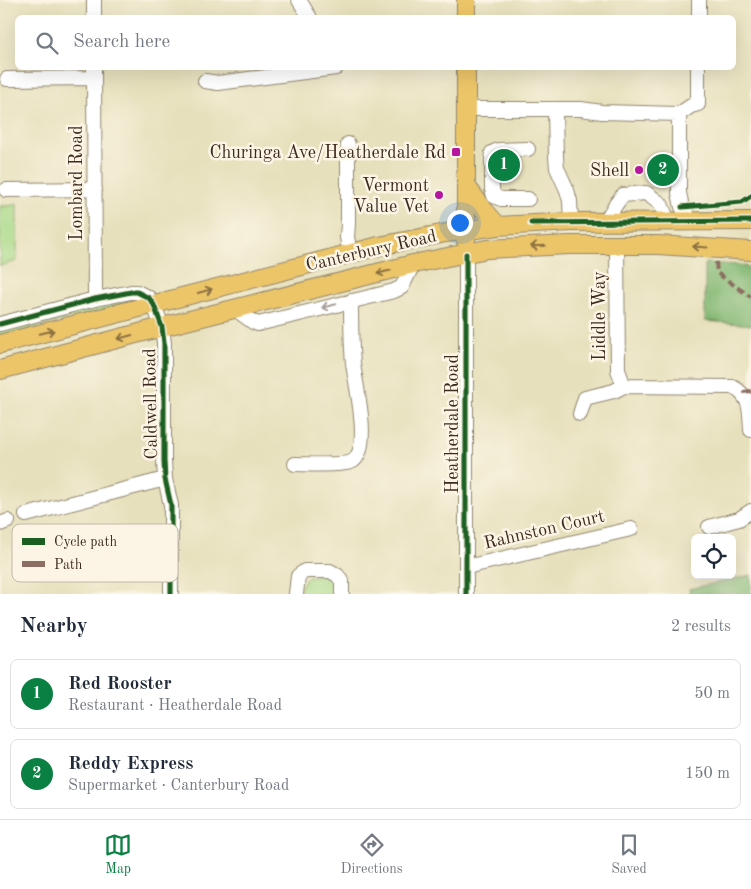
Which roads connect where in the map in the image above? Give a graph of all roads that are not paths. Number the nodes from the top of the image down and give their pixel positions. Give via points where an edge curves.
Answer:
1 (94, 0) edge
2 (299, 0) edge
3 (466, 0) edge
4 (699, 0) edge
5 (94, 15) edge
6 (308, 15) edge
7 (466, 15) edge
8 (699, 15) edge
9 (320, 70) edge
10 (466, 70) edge
11 (698, 70) edge
12 (94, 73) edge
13 (7, 79) dead end
14 (206, 81) dead end
15 (466, 109) junction
16 (555, 110) junction
17 (679, 114) junction
18 (348, 144) dead end
19 (528, 149) dead end
20 (467, 187) junction
21 (95, 189) junction
22 (6, 190) dead end
23 (528, 199) dead end
24 (668, 221) junction
25 (691, 221) junction
26 (751, 221) edge
27 (571, 222) junction
28 (605, 222) junction
29 (498, 226) junction
30 (467, 230) junction
31 (617, 245) junction
32 (751, 251) edge
33 (350, 254) junction
34 (466, 254) junction
35 (413, 264) junction
36 (95, 299) junction
37 (351, 301) junction
38 (154, 305) junction
39 (235, 309) junction
40 (0, 324) edge
41 (162, 327) junction
42 (0, 344) edge
43 (0, 370) edge
44 (624, 386) junction
45 (580, 414) dead end
46 (751, 430) edge
47 (296, 464) dead end
48 (165, 479) junction
49 (751, 511) edge
50 (26, 515) dead end
51 (171, 524) edge
52 (709, 527) dead end
53 (631, 529) dead end
54 (466, 567) junction
55 (296, 594) edge
56 (342, 594) edge
57 (466, 594) edge

1 - 5 street
2 - 6 street
3 - 7 main road
4 - 8 street
9 - 14 street via 218,83
10 - 15 main road, Heatherdale Road
11 - 17 street via 698,104
12 - 13 street
12 - 21 street, Lombard Road
15 - 16 street
15 - 20 main road, Heatherdale Road
16 - 17 street
16 - 27 street via 557,168 570,201
17 - 25 street via 678,192
18 - 33 street via 347,237
19 - 23 street via 492,153 492,189 494,196 501,199
20 - 29 main road
20 - 30 main road, Heatherdale Road
21 - 22 street
21 - 36 street, Lombard Road
24 - 25 main road, Canterbury Road
24 - 28 main road, Canterbury Road
24 - 28 street via 661,204 646,193 624,196
25 - 26 main road, Canterbury Road
27 - 28 main road, Canterbury Road
27 - 29 main road, Canterbury Road
29 - 30 main road, Canterbury Road
30 - 33 main road, Canterbury Road
30 - 34 main road, Heatherdale Road
32 -> 31 main road, Canterbury Road
31 -> 34 main road, Canterbury Road via 487,249
31 - 44 street, Liddle Way via 618,370
38 -> 33 main road, Canterbury Road
34 - 35 main road, Canterbury Road
34 - 54 street, Heatherdale Road
35 - 37 street, Canterbury Road via 402,287 394,292
35 -> 39 main road, Canterbury Road
36 - 38 street via 131,292 143,294
36 - 40 street
37 -> 39 street, Canterbury Road via 258,324
37 - 47 street via 353,365 361,408 360,450 354,461 345,464
38 - 41 street, Caldwell Road
42 -> 38 main road, Canterbury Road
39 - 41 main road, Canterbury Road
41 -> 43 main road, Canterbury Road
41 - 48 street, Caldwell Road
44 - 45 street via 585,398
44 - 46 street via 733,387 743,392 748,401
48 - 50 street
48 - 51 street, Caldwell Road via 171,505
49 - 52 street via 739,519
53 - 54 street, Rahnston Court
54 - 57 street, Heatherdale Road
55 - 56 street via 298,576 305,571 330,571 337,575 342,581

